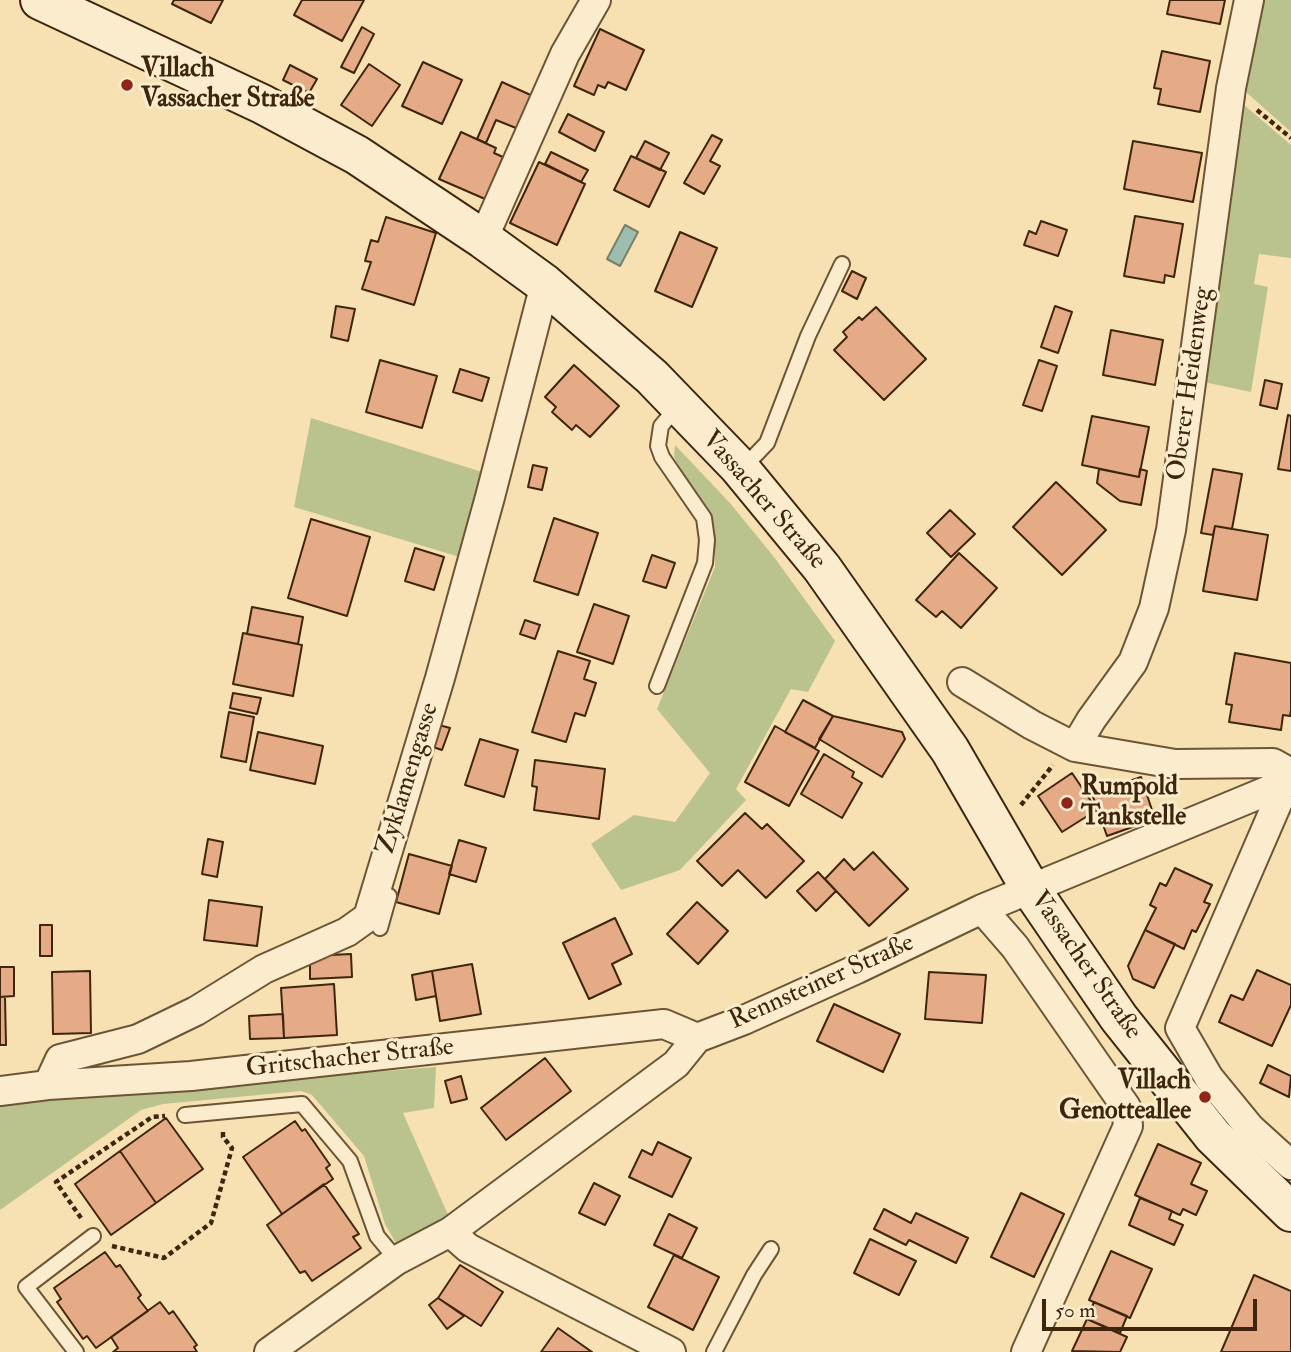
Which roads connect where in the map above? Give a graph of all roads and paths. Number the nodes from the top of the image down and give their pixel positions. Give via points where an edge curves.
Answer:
1 (40, 0) edge
2 (596, 0) edge
3 (1249, 0) edge
4 (1231, 88) junction
5 (1291, 138) edge
6 (483, 239) junction
7 (842, 264) dead end
8 (545, 284) junction
9 (679, 405) junction
10 (741, 471) junction
11 (962, 682) dead end
12 (657, 686) dead end
13 (1075, 747) junction
14 (417, 753) junction
15 (1289, 780) edge
16 (1015, 814) dead end
17 (1030, 888) junction
18 (982, 909) junction
19 (380, 928) dead end
20 (697, 1038) junction
21 (48, 1085) junction
22 (0, 1091) edge
23 (223, 1111) junction
24 (185, 1115) joint
25 (1291, 1165) edge
26 (1291, 1212) edge
27 (450, 1232) junction
28 (93, 1236) junction
29 (771, 1249) dead end
30 (397, 1260) junction
31 (76, 1352) edge
32 (269, 1352) edge
33 (671, 1352) edge
34 (714, 1352) edge
35 (1026, 1352) edge

1 - 6 main road, Vassacher Straße via 283,115 356,155
2 - 6 street via 565,54
3 - 4 street, Oberer Heidenweg
4 - 5 path
4 - 13 street, Oberer Heidenweg via 1171,530 1154,608 1133,662
6 - 8 main road, Vassacher Straße
7 - 10 lane via 767,443
8 - 9 main road, Vassacher Straße
8 - 14 street, Zyklamengasse via 491,497
9 - 10 main road, Vassacher Straße
9 - 12 lane via 661,426 658,446 704,518 708,540 705,563
10 - 17 main road, Vassacher Straße via 822,568 950,750
11 - 13 street
13 - 15 street via 1175,764 1273,764 1282,768
13 - 16 path via 1058,760
14 - 19 lane via 426,760
14 - 21 street, Zyklamengasse via 368,917 138,1039 60,1059
15 - 17 street, Rennsteiner Straße
15 - 25 street via 1180,1028 1209,1078 1250,1128
17 - 18 street, Rennsteiner Straße
17 - 26 main road, Vassacher Straße via 1119,1018 1213,1136
18 - 20 street, Rennsteiner Straße
18 - 35 street via 1015,947 1126,1108 1129,1126
20 - 21 street, Gritschacher Straße via 664,1024 191,1076
20 - 27 street, Rennsteiner Straße via 676,1064
21 - 22 street, Gritschacher Straße
23 - 24 lane
23 - 28 path via 223,1137 232,1148 211,1223 164,1258 98,1243
23 - 30 lane via 302,1104 350,1161 377,1236
24 - 28 path via 152,1117 56,1182
27 - 30 street, Rennsteiner Straße
27 - 33 street via 468,1248
28 - 31 lane via 26,1287
29 - 34 lane
30 - 32 street, Rennsteiner Straße

